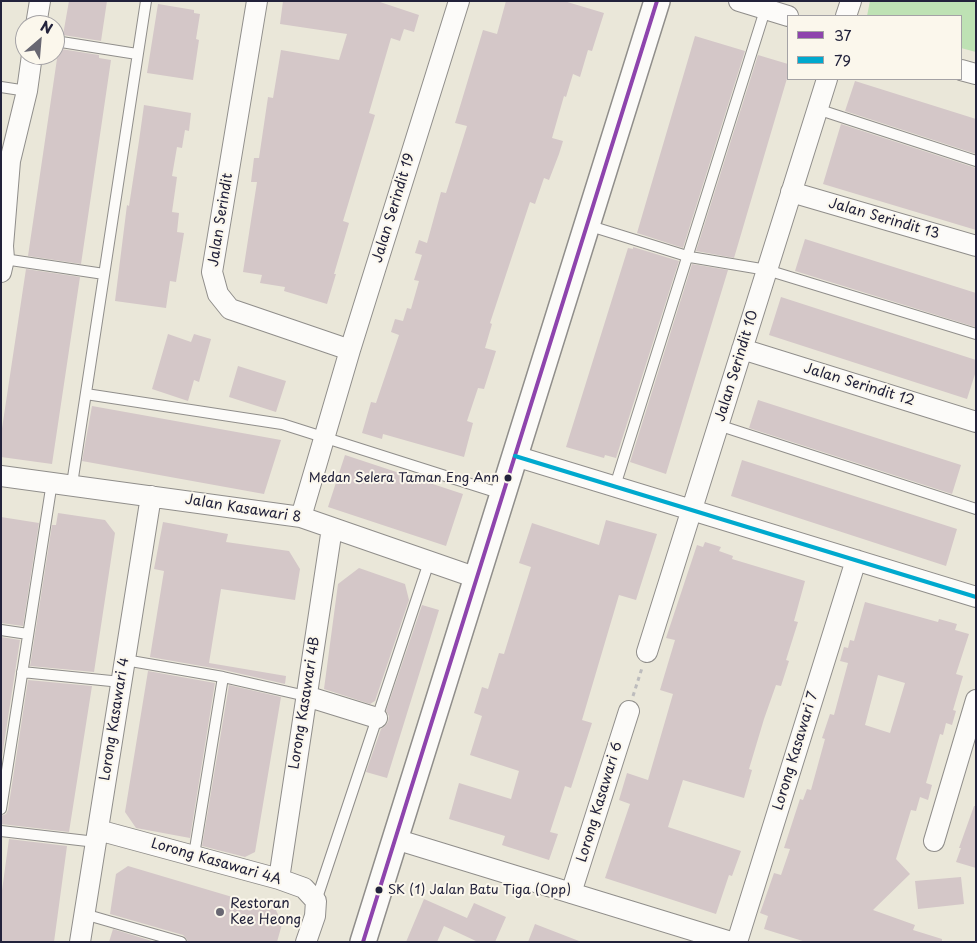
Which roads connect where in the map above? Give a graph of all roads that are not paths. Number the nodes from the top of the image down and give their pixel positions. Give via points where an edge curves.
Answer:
1 (40, 1) edge
2 (146, 1) edge
3 (257, 1) edge
4 (459, 1) edge
5 (657, 1) edge
6 (739, 1) edge
7 (851, 1) edge
8 (767, 5) edge
9 (38, 15) edge
10 (787, 15) edge
11 (846, 15) edge
12 (65, 43) edge
13 (137, 54) junction
14 (31, 65) edge
15 (962, 70) edge
16 (976, 74) edge
17 (827, 80) edge
18 (1, 86) edge
19 (27, 91) junction
20 (817, 109) junction
21 (6, 160) edge
22 (976, 161) edge
23 (791, 192) junction
24 (587, 225) junction
25 (976, 246) edge
26 (2, 256) edge
27 (688, 256) junction
28 (767, 270) junction
29 (104, 274) junction
30 (976, 334) edge
31 (742, 349) junction
32 (350, 350) junction
33 (86, 394) junction
34 (976, 422) edge
35 (718, 425) junction
36 (324, 436) junction
37 (515, 456) junction
38 (1, 476) edge
39 (52, 482) junction
40 (72, 484) junction
41 (615, 486) junction
42 (503, 495) junction
43 (151, 496) junction
44 (976, 509) edge
45 (692, 510) junction
46 (301, 517) junction
47 (332, 528) junction
48 (856, 560) junction
49 (429, 562) junction
50 (477, 578) junction
51 (976, 597) edge
52 (1, 630) edge
53 (28, 634) junction
54 (647, 652) road end
55 (125, 660) junction
56 (22, 672) junction
57 (223, 677) junction
58 (121, 682) junction
59 (306, 696) junction
60 (976, 700) edge
61 (629, 711) road end
62 (377, 718) junction
63 (1, 810) edge
64 (1, 831) edge
65 (97, 836) junction
66 (395, 839) junction
67 (934, 840) dead end
68 (194, 855) junction
69 (279, 878) junction
70 (572, 894) junction
71 (316, 901) junction
72 (84, 914) junction
73 (80, 942) edge
74 (181, 942) edge
75 (306, 942) edge
76 (363, 942) edge
77 (731, 942) edge
78 (737, 942) edge

1 - 9 street
2 - 13 lane
3 - 32 street, Jalan Serindit via 212,272 218,294 230,309
4 - 32 street, Jalan Serindit 19
5 - 24 street
6 - 8 street
7 - 11 street
8 - 10 street
8 - 27 lane
12 - 13 lane
13 - 29 lane
14 - 19 street
15 - 16 street
17 - 20 street, Jalan Serindit 10
18 - 19 lane
19 - 21 street
20 - 22 lane
20 - 23 street, Jalan Serindit 10
21 - 26 street
23 - 25 street, Jalan Serindit 13
23 - 28 street, Jalan Serindit 10
24 - 27 lane
24 - 37 street
26 - 29 lane
27 - 28 lane
27 - 41 lane
28 - 30 lane
28 - 31 street, Jalan Serindit 10
29 - 33 lane
31 - 34 street, Jalan Serindit 12
31 - 35 street, Jalan Serindit 10
32 - 36 street, Jalan Serindit 19
33 - 36 lane via 282,424
33 - 40 lane
35 - 44 lane
35 - 45 street, Jalan Serindit 10
36 - 42 lane
36 - 46 street, Jalan Serindit 19
37 - 41 street
37 - 42 street
38 - 39 street, Jalan Kasawari 8
39 - 40 street, Jalan Kasawari 8
39 - 53 lane
40 - 43 street, Jalan Kasawari 8
41 - 45 street
42 - 50 street
43 - 46 street, Jalan Kasawari 8
43 - 55 street, Lorong Kasawari 4
45 - 48 street
45 - 54 street, Jalan Serindit 10
46 - 47 street, Jalan Kasawari 8
47 - 49 street, Jalan Kasawari 8
47 - 59 street, Lorong Kasawari 4B
48 - 51 street
48 - 78 street, Lorong Kasawari 7
49 - 50 street, Jalan Kasawari 8
49 - 62 lane
50 - 66 street
52 - 53 lane
53 - 56 lane
55 - 57 lane
55 - 58 street, Lorong Kasawari 4
56 - 58 lane
56 - 63 lane
57 - 59 lane
57 - 68 lane
58 - 65 street, Lorong Kasawari 4
59 - 62 street
59 - 69 street, Lorong Kasawari 4B
60 - 67 street
61 - 70 street, Lorong Kasawari 6
62 - 71 lane
64 - 65 lane
65 - 68 street, Lorong Kasawari 4A
65 - 72 street, Lorong Kasawari 4
66 - 70 street
66 - 76 street
68 - 69 street, Lorong Kasawari 4A
69 - 71 street, Lorong Kasawari 4A via 304,888
70 - 77 street
71 - 75 street via 315,916
72 - 73 street, Lorong Kasawari 4
72 - 74 lane

